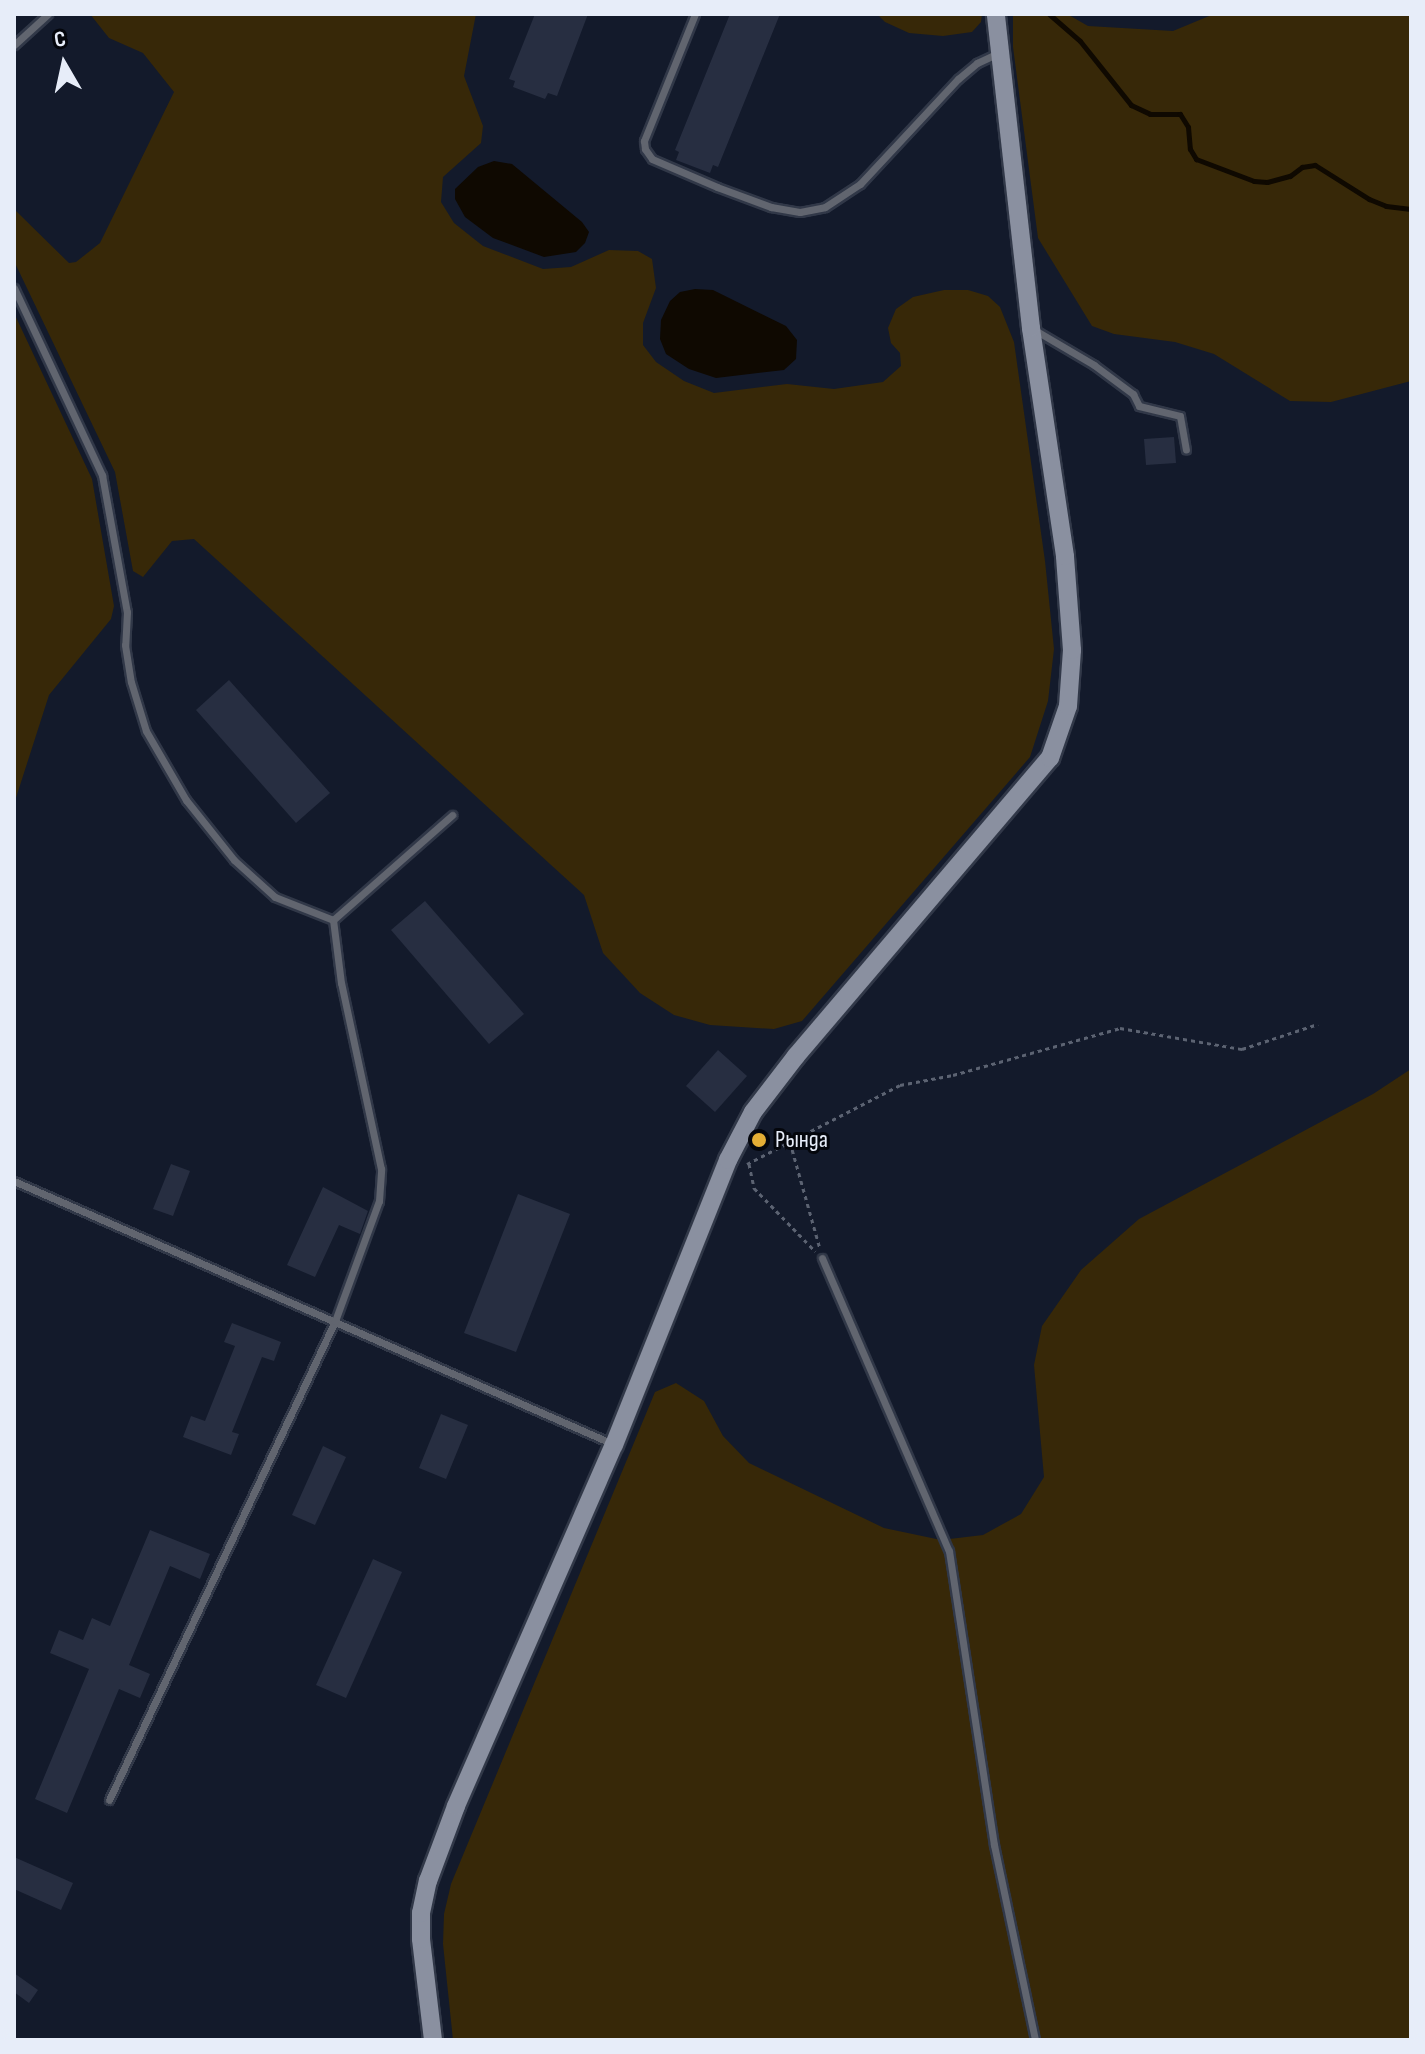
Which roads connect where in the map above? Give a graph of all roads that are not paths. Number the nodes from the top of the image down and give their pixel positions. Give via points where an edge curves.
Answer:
1 (48, 14) edge
2 (695, 14) edge
3 (996, 14) edge
4 (14, 45) edge
5 (1000, 52) junction
6 (14, 288) edge
7 (1031, 328) junction
8 (1186, 449) dead end
9 (452, 815) dead end
10 (333, 920) junction
11 (14, 1181) edge
12 (822, 1258) road end
13 (335, 1321) junction
14 (614, 1445) junction
15 (109, 1800) dead end
16 (433, 2040) edge
17 (1035, 2040) edge

1 - 4 lane
2 - 5 lane via 645,149 652,159 717,187 800,212 825,207 860,184 958,79
3 - 5 main road
5 - 7 main road
6 - 10 lane via 102,475 127,612 131,682 146,731 186,800 234,860 275,897
7 - 8 lane via 1094,365 1133,394 1139,406 1180,416
7 - 14 main road via 1065,556 1072,650 1068,706 1050,758 753,1112 728,1160
9 - 10 lane
10 - 13 lane via 341,983 381,1169 379,1201
11 - 13 lane
12 - 17 lane via 949,1551 994,1845
13 - 14 lane
13 - 15 lane
14 - 16 main road via 442,1845 421,1913

